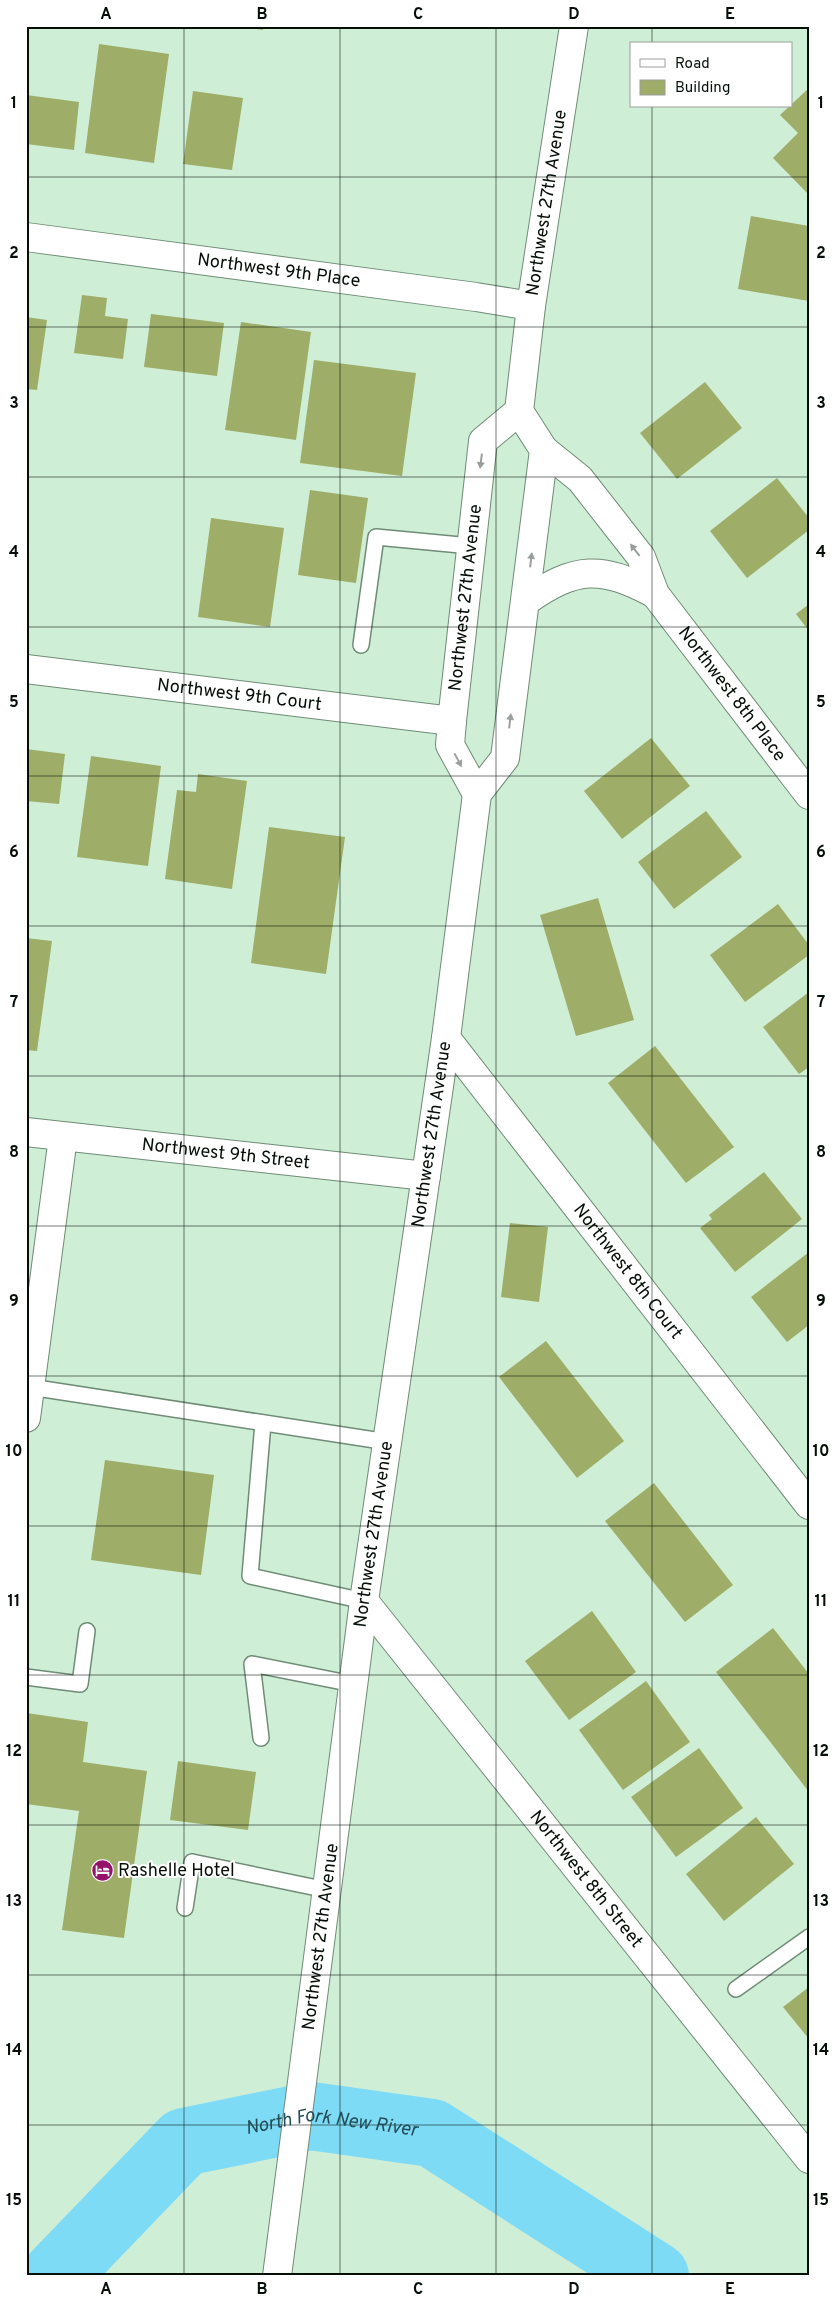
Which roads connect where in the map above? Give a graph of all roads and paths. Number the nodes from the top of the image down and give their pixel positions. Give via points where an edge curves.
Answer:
1 (574, 26) edge
2 (26, 237) edge
3 (531, 306) junction
4 (518, 411) junction
5 (544, 450) junction
6 (471, 546) junction
7 (655, 594) junction
8 (526, 601) junction
9 (361, 646) dead end
10 (26, 669) edge
11 (452, 721) junction
12 (477, 794) junction
13 (809, 796) edge
14 (446, 1038) junction
15 (26, 1132) edge
16 (63, 1137) junction
17 (426, 1176) junction
18 (30, 1387) junction
19 (26, 1418) edge
20 (263, 1423) junction
21 (388, 1442) junction
22 (809, 1505) edge
23 (364, 1601) junction
24 (87, 1631) dead end
25 (26, 1677) edge
26 (353, 1684) junction
27 (261, 1738) dead end
28 (327, 1890) junction
29 (185, 1908) dead end
30 (809, 1937) edge
31 (736, 1989) dead end
32 (806, 2150) edge
33 (277, 2276) edge

1 - 3 street, Northwest 27th Avenue
2 - 3 street, Northwest 9th Place
3 - 4 street, Northwest 27th Avenue
4 - 5 street
4 -> 6 street, Northwest 27th Avenue via 483,441
7 -> 5 street, Northwest 8th Place via 641,558 580,479
8 -> 5 street
6 - 9 lane via 376,537
6 - 11 street, Northwest 27th Avenue
7 - 8 street, Northwest 8th Place via 630,580 606,573 585,573 546,587
7 - 13 street, Northwest 8th Place
12 -> 8 street via 505,758
10 - 11 street, Northwest 9th Court
11 -> 12 street, Northwest 27th Avenue via 450,745
12 - 14 street, Northwest 27th Avenue
14 - 17 street, Northwest 27th Avenue
14 - 22 street, Northwest 8th Court
15 - 16 street, Northwest 9th Street
16 - 17 street, Northwest 9th Street
16 - 18 street
17 - 21 street, Northwest 27th Avenue
18 - 19 street
18 - 20 lane
20 - 21 lane
20 - 23 lane via 250,1576
21 - 23 street, Northwest 27th Avenue
23 - 26 street, Northwest 27th Avenue
23 - 32 street, Northwest 8th Street
24 - 25 lane via 80,1684
26 - 27 lane via 252,1664
26 - 28 street, Northwest 27th Avenue
28 - 29 lane via 192,1862
28 - 33 street, Northwest 27th Avenue
30 - 31 lane

